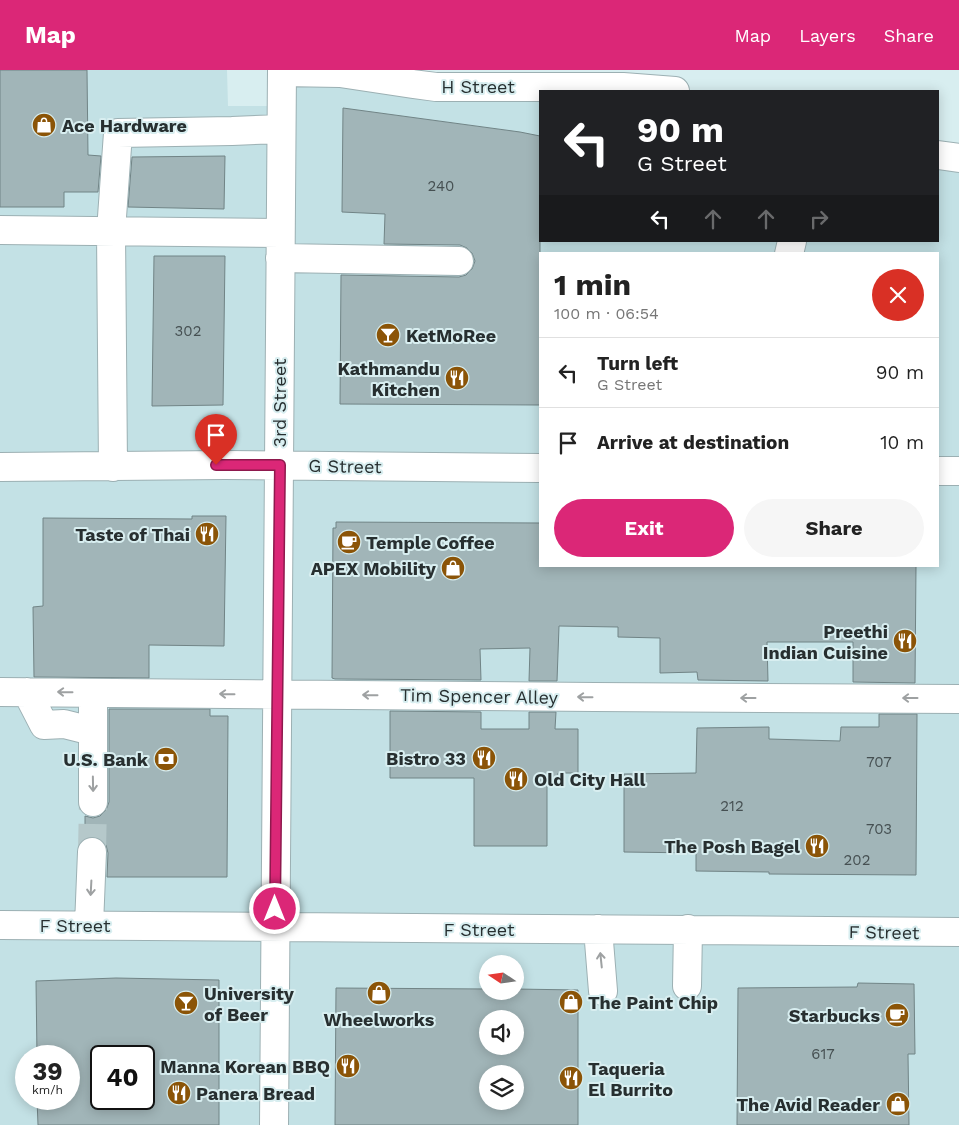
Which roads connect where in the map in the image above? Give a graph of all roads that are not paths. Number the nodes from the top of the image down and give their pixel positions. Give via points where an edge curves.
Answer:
1 (282, 71) edge
2 (662, 90) edge
3 (281, 129) junction
4 (939, 155) edge
5 (959, 158) edge
6 (0, 230) edge
7 (111, 230) junction
8 (280, 246) junction
9 (459, 260) dead end
10 (280, 465) junction
11 (113, 466) junction
12 (0, 467) edge
13 (539, 468) edge
14 (939, 470) edge
15 (959, 471) edge
16 (0, 692) edge
17 (27, 692) junction
18 (93, 693) junction
19 (276, 694) junction
20 (959, 699) edge
21 (92, 730) junction
22 (93, 802) tunnel mouth
23 (92, 852) tunnel mouth
24 (0, 925) edge
25 (89, 925) junction
26 (275, 927) junction
27 (598, 929) junction
28 (688, 929) junction
29 (959, 932) edge
30 (687, 986) dead end
31 (603, 991) dead end
32 (274, 1125) edge

1 - 2 street, H Street via 340,73 436,87
1 - 3 street, 3rd Street
3 - 7 street via 118,133
3 - 8 street, 3rd Street
4 - 5 street
6 - 7 street
7 - 8 street
7 - 11 street
8 - 9 street
8 - 10 street, 3rd Street
10 - 11 street, G Street
10 - 13 street, G Street
10 - 19 street, 3rd Street
11 - 12 street, G Street
14 - 15 street
16 - 17 street, Tim Spencer Alley
18 -> 17 street, Tim Spencer Alley
17 - 21 street via 44,725 64,724
19 -> 18 street, Tim Spencer Alley
18 - 21 street
20 -> 19 street, Tim Spencer Alley
19 - 26 street, 3rd Street
21 -> 22 street
23 -> 25 street
24 - 25 street, F Street
25 - 26 street, F Street
26 - 27 street, F Street
26 - 32 street, 3rd Street
27 - 28 street, F Street
31 -> 27 street
28 - 29 street, F Street
28 - 30 street

